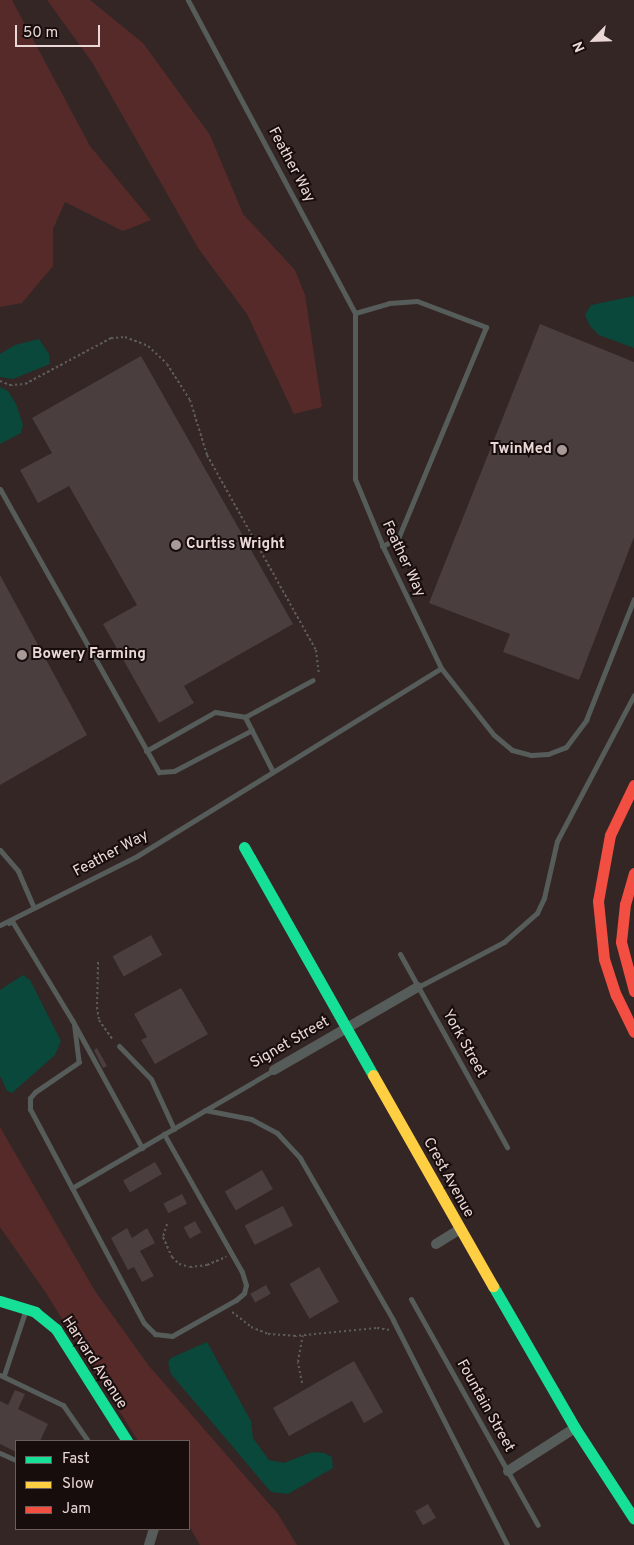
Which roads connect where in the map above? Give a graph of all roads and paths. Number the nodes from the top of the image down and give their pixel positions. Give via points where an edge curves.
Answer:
1 (188, 0) edge
2 (355, 314) junction
3 (0, 381) edge
4 (0, 489) edge
5 (382, 546) junction
6 (634, 598) edge
7 (441, 668) junction
8 (313, 680) joint
9 (634, 695) edge
10 (245, 716) junction
11 (252, 730) junction
12 (146, 751) junction
13 (274, 772) junction
14 (634, 785) edge
15 (244, 847) dead end
16 (0, 850) edge
17 (634, 873) edge
18 (34, 908) junction
19 (12, 921) junction
20 (0, 927) edge
21 (400, 954) dead end
22 (98, 962) dead end
23 (418, 986) junction
24 (634, 991) edge
25 (74, 1024) junction
26 (346, 1028) junction
27 (634, 1032) edge
28 (119, 1046) joint
29 (274, 1070) joint
30 (205, 1110) junction
31 (176, 1128) junction
32 (164, 1134) junction
33 (507, 1146) dead end
34 (142, 1148) junction
35 (72, 1188) junction
36 (167, 1224) dead end
37 (460, 1229) junction
38 (436, 1244) dead end
39 (232, 1255) junction
40 (411, 1299) dead end
41 (0, 1301) edge
42 (227, 1305) junction
43 (26, 1308) junction
44 (400, 1333) junction
45 (303, 1335) junction
46 (2, 1375) edge
47 (302, 1383) dead end
48 (575, 1428) junction
49 (87, 1440) edge
50 (123, 1440) edge
51 (0, 1452) edge
52 (15, 1460) edge
53 (508, 1471) junction
54 (634, 1519) edge
55 (538, 1525) dead end
56 (154, 1530) edge
57 (149, 1545) edge
58 (507, 1545) edge

1 - 2 lane, Feather Way
2 - 5 lane, Feather Way via 355,479
2 - 5 lane via 389,303 417,301 486,327 398,538
3 - 8 path via 10,385 25,384 111,338 125,338 148,346 168,364 198,419 207,455 316,650 320,674
4 - 12 lane
5 - 7 lane, Feather Way
6 - 7 lane via 586,720 566,746 548,754 531,755 512,750 494,735
7 - 13 lane, Feather Way
8 - 10 lane
9 - 23 lane via 557,841 544,898 537,913 504,942
10 - 11 lane
10 - 12 lane via 215,712
11 - 12 lane via 168,773 159,772
11 - 13 lane
13 - 18 lane, Feather Way via 137,856
14 - 27 main road via 610,835 598,901 604,959 616,995
15 - 26 main road, Crest Avenue
16 - 18 lane via 18,871
17 - 24 main road via 625,904 621,942
18 - 19 lane, Feather Way
19 - 20 lane, Feather Way
19 - 25 lane
21 - 23 lane, York Street
22 - 28 path via 96,1006 99,1020
23 - 26 street, Signet Street
23 - 33 lane, York Street
25 - 34 lane
25 - 35 lane via 79,1062 35,1092 28,1104
26 - 29 street, Signet Street
26 - 37 main road, Crest Avenue
28 - 31 lane via 151,1079
29 - 30 lane, Signet Street
30 - 31 lane, Signet Street
30 - 44 lane via 251,1119 277,1133 300,1158
31 - 32 lane, Signet Street
32 - 34 lane, Signet Street
32 - 39 lane
34 - 35 lane, Signet Street
35 - 42 lane via 144,1323 155,1334 172,1336
36 - 39 path via 166,1247 179,1264 190,1267 207,1265
37 - 38 street
37 - 48 main road, Crest Avenue
39 - 42 lane via 246,1285 244,1293
40 - 53 lane, Fountain Street
41 - 43 main road, Harvard Avenue
42 - 45 path via 243,1322 268,1334
43 - 46 lane
43 - 50 main road, Harvard Avenue via 56,1329
44 - 45 path via 377,1328
44 - 58 lane
45 - 47 path via 298,1362
46 - 49 lane via 63,1405
48 - 53 street
48 - 54 main road, Crest Avenue
51 - 52 lane
53 - 55 lane, Fountain Street
56 - 57 street

